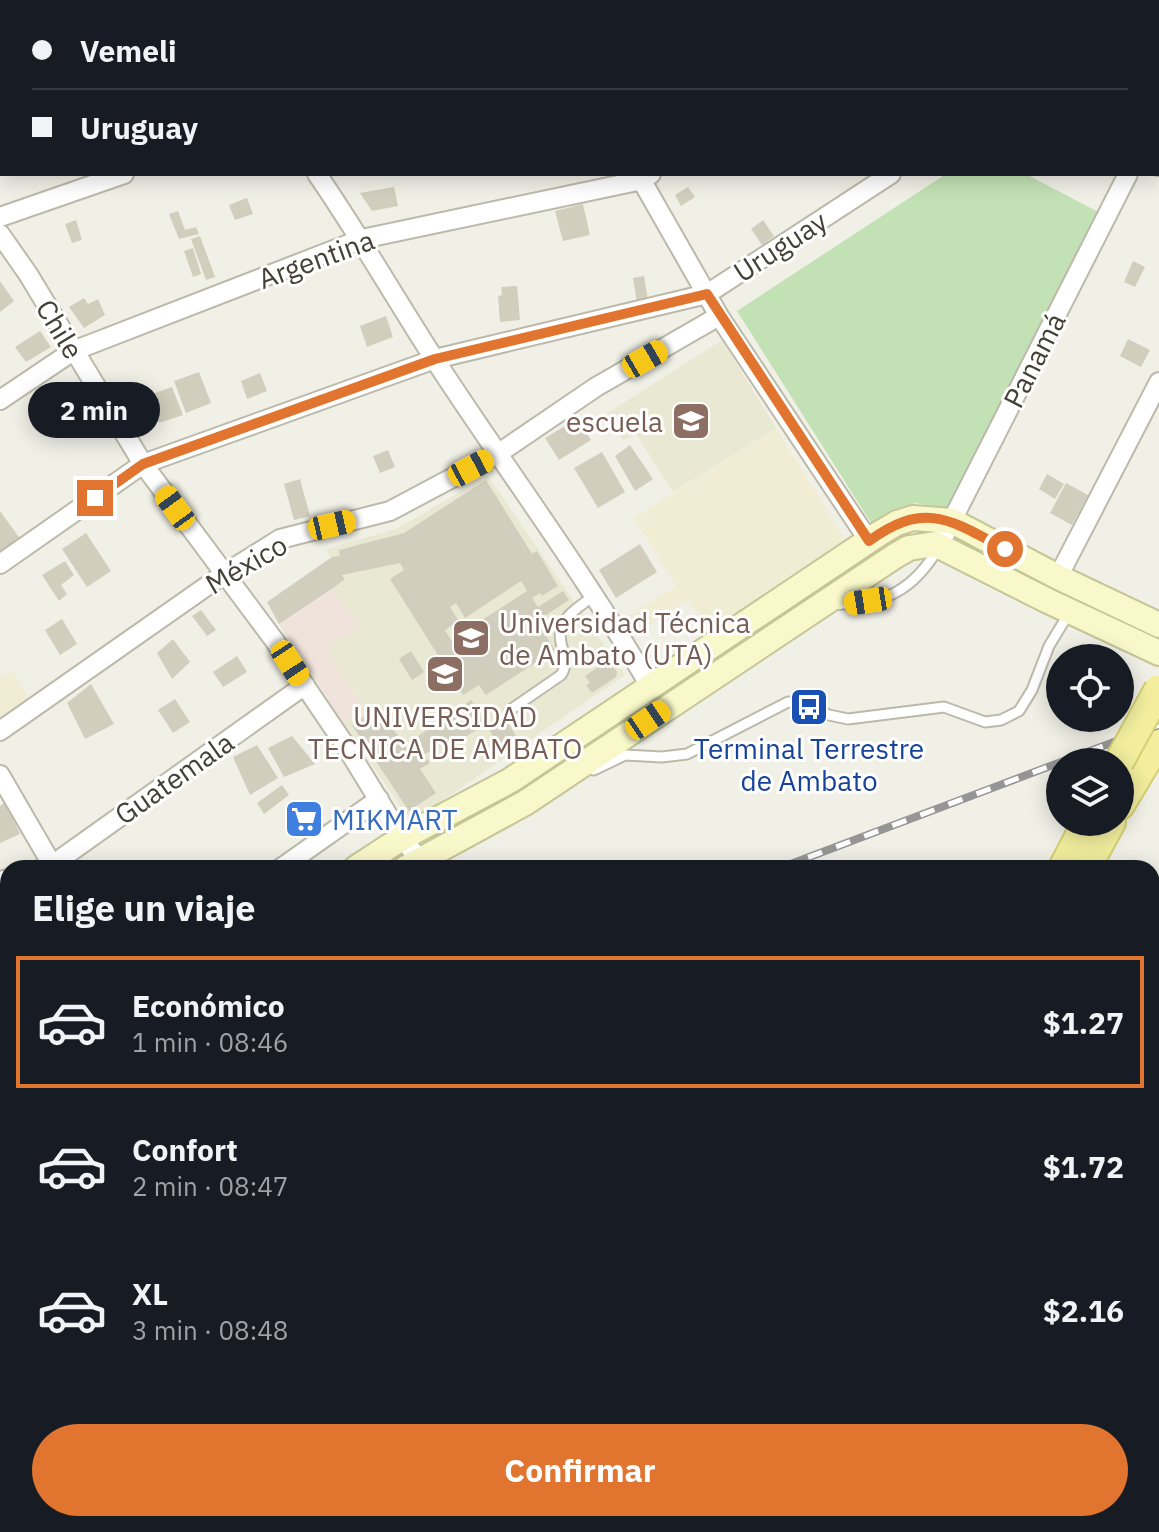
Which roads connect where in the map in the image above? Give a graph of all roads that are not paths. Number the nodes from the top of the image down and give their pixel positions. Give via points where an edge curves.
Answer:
1 (118, 176) edge
2 (318, 176) edge
3 (644, 176) edge
4 (888, 176) edge
5 (1127, 176) edge
6 (0, 217) edge
7 (0, 234) edge
8 (362, 239) junction
9 (707, 294) junction
10 (719, 316) junction
11 (73, 351) junction
12 (435, 359) junction
13 (1159, 382) edge
14 (0, 400) edge
15 (499, 453) junction
16 (143, 464) junction
17 (952, 521) junction
18 (869, 541) junction
19 (939, 546) junction
20 (0, 564) edge
21 (224, 574) junction
22 (1058, 577) junction
23 (594, 595) junction
24 (1069, 611) junction
25 (1159, 625) edge
26 (1159, 653) edge
27 (305, 685) junction
28 (650, 686) junction
29 (1159, 689) edge
30 (510, 710) dead end
31 (0, 731) edge
32 (1145, 759) edge
33 (0, 775) edge
34 (1134, 779) edge
35 (579, 780) dead end
36 (379, 799) junction
37 (541, 806) dead end
38 (513, 811) junction
39 (1086, 836) edge
40 (1102, 836) edge
41 (402, 838) junction
42 (46, 860) edge
43 (60, 860) edge
44 (292, 860) edge
45 (368, 860) edge
46 (410, 860) edge
47 (420, 860) edge
48 (1084, 860) edge
49 (1087, 860) edge

1 - 6 street
2 - 8 street
3 - 8 street, Argentina
3 - 9 street
4 - 9 street, Uruguay
5 - 17 street, Panamá
7 - 11 street, Chile
8 - 11 street, Argentina
8 - 12 street
9 - 10 street
9 - 12 street, Uruguay
10 - 15 street, México via 596,387
10 - 18 street
11 - 14 street, Argentina
11 - 16 street, Chile
12 - 15 street
12 - 16 street, Uruguay
13 - 22 street
15 - 21 street, México via 390,511 280,539
15 - 23 street
16 - 20 street, Uruguay
16 - 21 street, Chile
17 - 18 main road via 913,518
17 - 19 street, Panamá
17 - 22 main road
18 - 28 main road
19 - 24 main road
19 - 38 main road via 909,548
21 - 27 street, Chile
21 - 31 street, México
22 - 25 main road
23 - 28 street
23 - 30 lane via 561,628 566,669
24 - 26 main road
24 - 35 lane via 1019,711 1001,720 985,722 944,707 848,719 788,702 687,754 625,755
27 - 36 street, Chile
27 - 43 street, Guatemala
28 - 41 main road via 511,780
29 - 32 main road, bridge
32 - 34 main road
33 - 42 street
36 - 41 street, Chile
36 - 44 street
37 - 38 lane via 519,814
38 - 47 main road
39 - 48 main road
40 - 49 main road
41 - 45 main road
41 - 46 street, Chile

